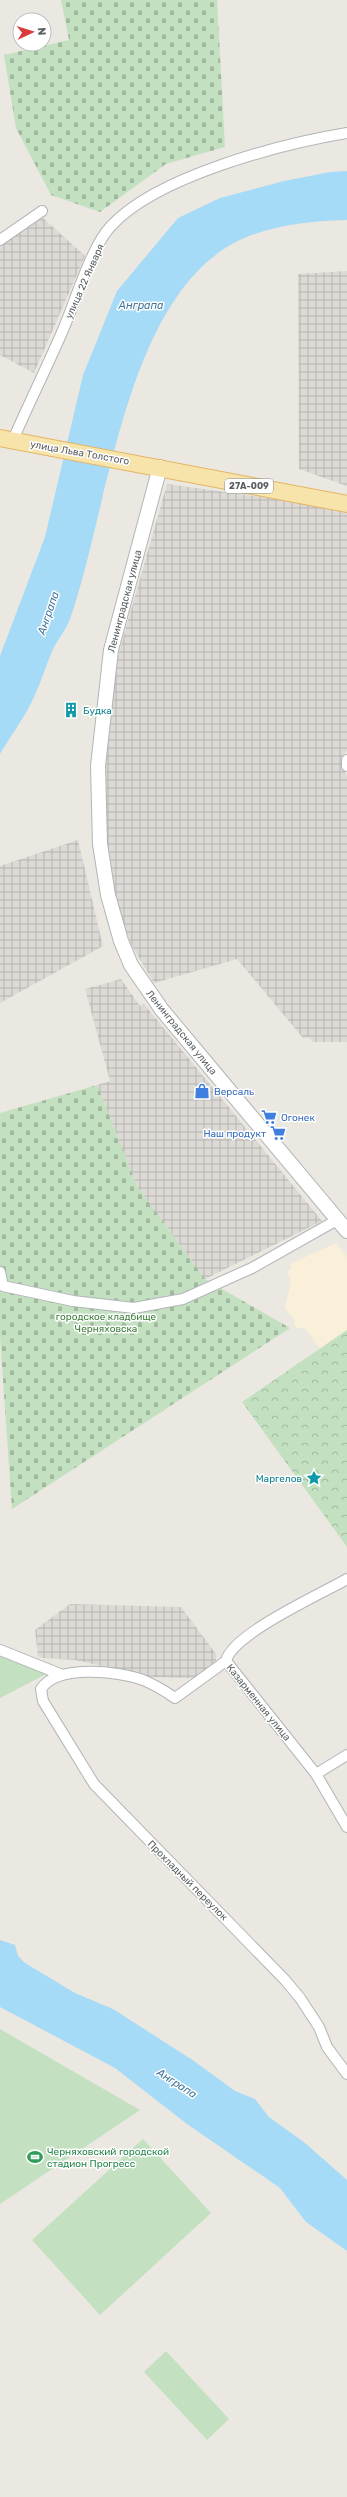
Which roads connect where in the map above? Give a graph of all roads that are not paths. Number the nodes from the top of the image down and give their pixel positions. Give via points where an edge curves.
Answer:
1 (347, 133) edge
2 (42, 211) dead end
3 (0, 240) edge
4 (6, 439) edge
5 (160, 467) junction
6 (347, 504) edge
7 (337, 1220) junction
8 (347, 1231) edge
9 (0, 1272) edge
10 (347, 1579) edge
11 (0, 1650) edge
12 (226, 1661) junction
13 (60, 1674) junction
14 (347, 1755) edge
15 (316, 1774) junction
16 (347, 1827) edge
17 (347, 2074) edge

1 - 4 street, улица 22 Января via 301,140 182,180 144,199 110,226 84,277 63,330
2 - 3 street
4 - 5 main road, улица Льва Толстого / 27А-009
5 - 6 main road, 27А-009
5 - 7 street, Ленинградская улица via 111,650 98,766 100,844 108,895 121,941 131,965 162,1010
7 - 8 street, Ленинградская улица
7 - 9 street via 252,1268 183,1299 134,1308 73,1301 4,1286
10 - 12 street, Казарменная улица via 247,1636 231,1648
11 - 13 street
12 - 13 street via 175,1698 141,1679 91,1672
12 - 15 street, Казарменная улица
13 - 17 street, Прохладный переулок via 46,1681 41,1689 43,1701 94,1784 285,1980 300,1998 319,2027 327,2047
14 - 15 street
15 - 16 street, Казарменная улица

